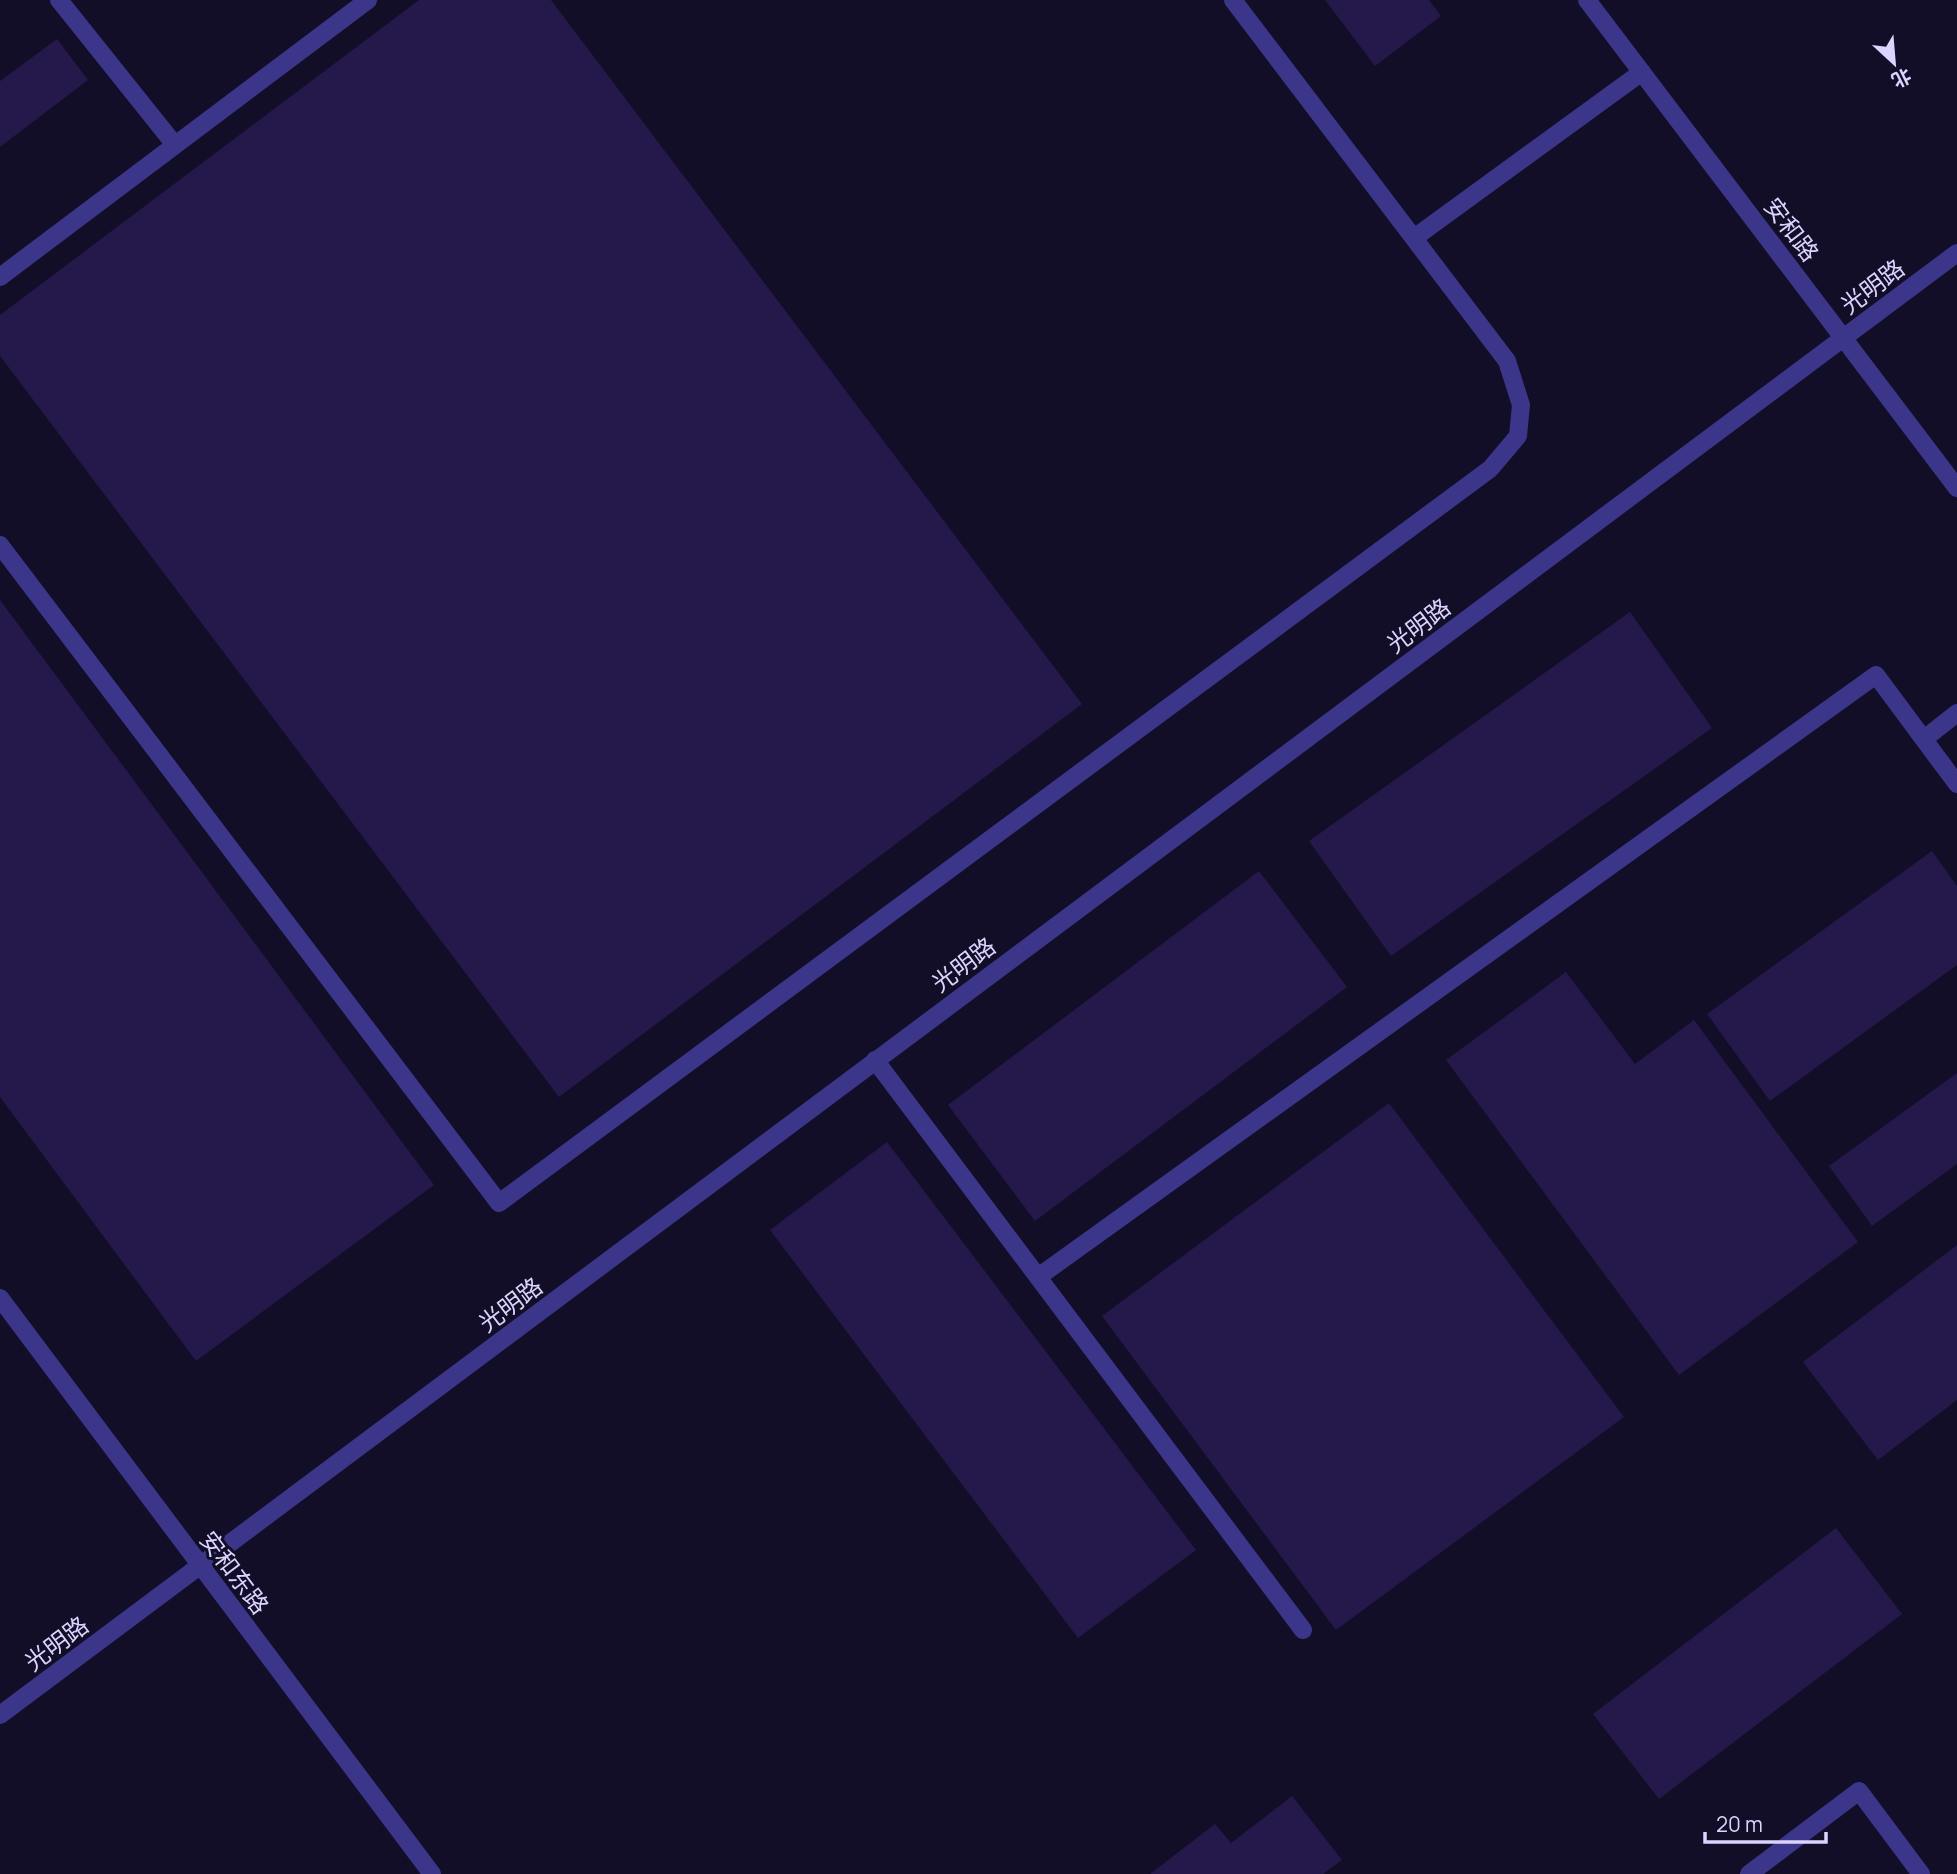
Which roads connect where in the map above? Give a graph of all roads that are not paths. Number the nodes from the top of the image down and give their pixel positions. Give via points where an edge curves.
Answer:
1 (59, 0) edge
2 (368, 0) edge
3 (1233, 0) edge
4 (1587, 0) edge
5 (1642, 72) junction
6 (175, 145) junction
7 (1414, 239) junction
8 (1957, 253) edge
9 (0, 277) edge
10 (1843, 337) junction
11 (1957, 488) edge
12 (0, 545) edge
13 (1957, 713) edge
14 (1924, 738) junction
15 (1957, 784) edge
16 (875, 1060) junction
17 (1038, 1277) junction
18 (0, 1298) edge
19 (200, 1567) junction
20 (1303, 1630) dead end
21 (0, 1715) edge
22 (432, 1874) edge
23 (1749, 1874) edge
24 (1922, 1874) edge

1 - 6 street
2 - 6 street
3 - 7 street
4 - 5 street, 安和路
5 - 7 street
5 - 10 street, 安和路
6 - 9 street
7 - 12 street via 1511,372 1521,405 1518,436 1490,469 499,1203
8 - 10 street, 光明路
10 - 11 street, 安和路
10 - 16 street, 光明路
13 - 14 street
14 - 15 street
14 - 17 street via 1876,674
16 - 17 street
16 - 19 street, 光明路
17 - 20 street
18 - 19 street, 安和东路
19 - 21 street, 光明路
19 - 22 street, 安和东路
23 - 24 street via 1859,1791

